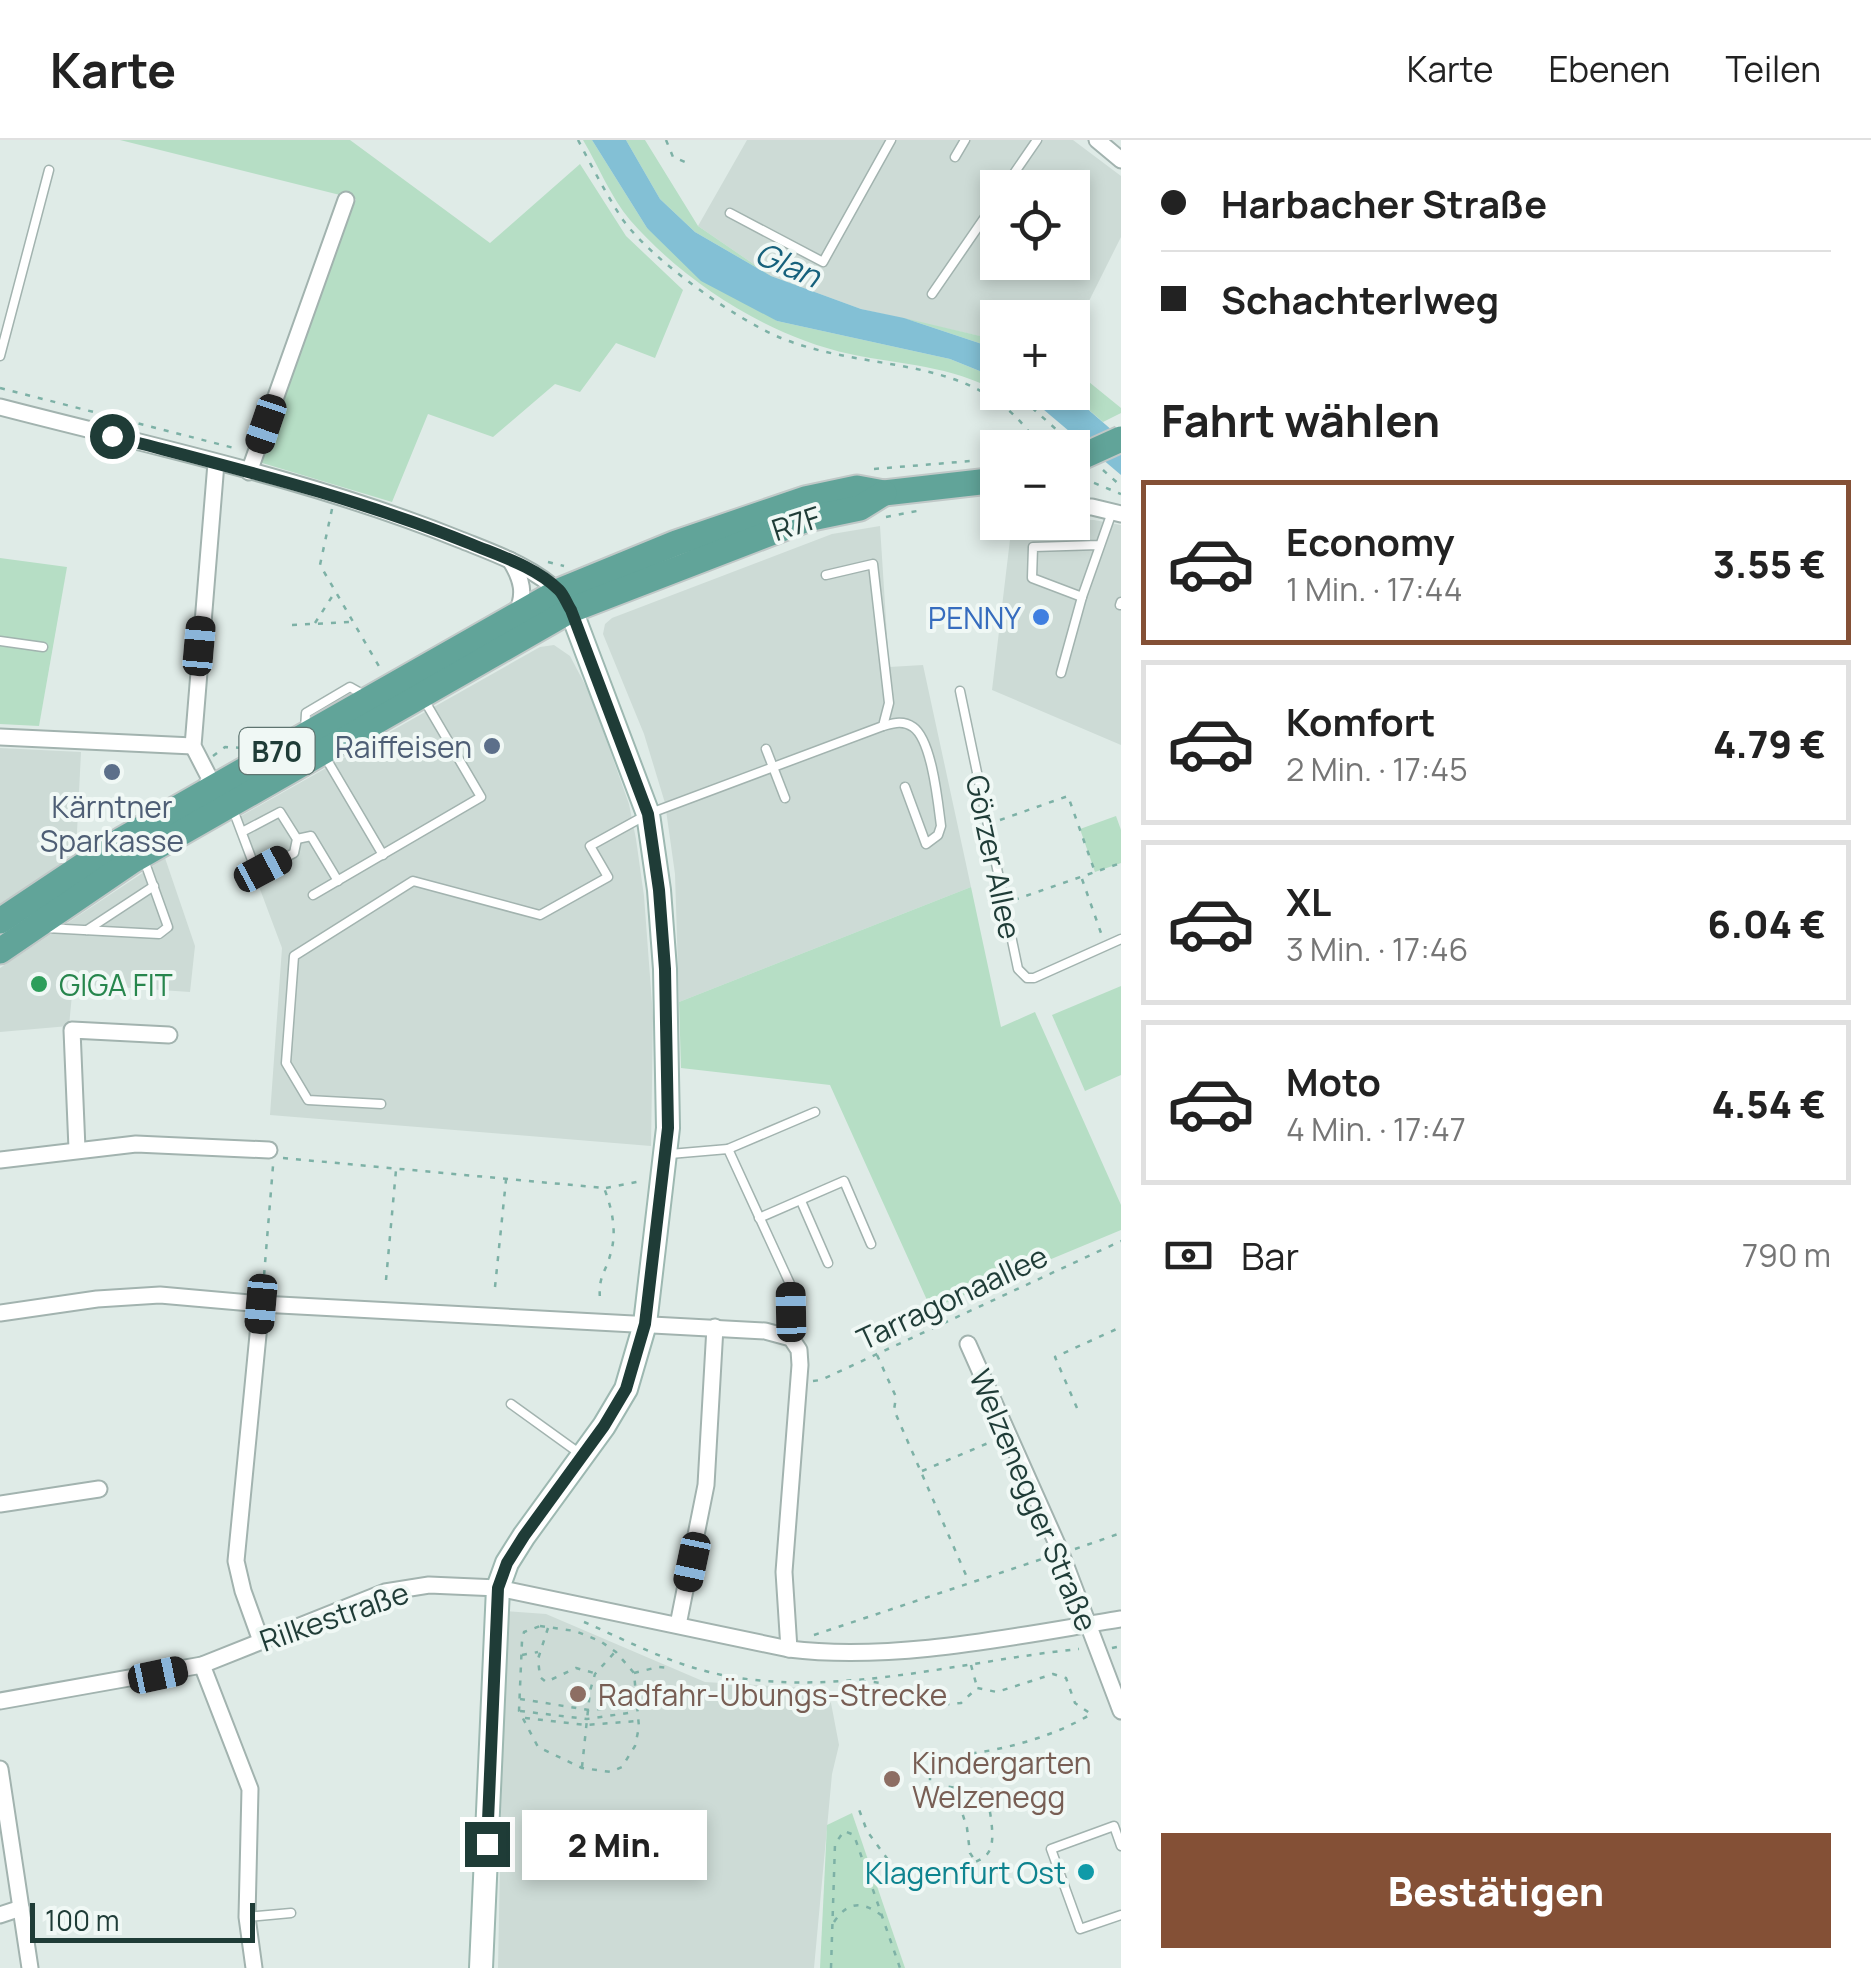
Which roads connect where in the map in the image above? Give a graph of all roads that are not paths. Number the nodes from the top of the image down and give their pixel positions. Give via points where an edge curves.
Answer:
1 (891, 140) edge
2 (965, 140) edge
3 (1037, 140) edge
4 (1097, 140) edge
5 (955, 156) dead end
6 (1121, 160) edge
7 (49, 170) dead end
8 (1016, 170) edge
9 (346, 200) dead end
10 (730, 213) dead end
11 (980, 224) edge
12 (932, 294) dead end
13 (0, 356) edge
14 (0, 407) edge
15 (1121, 440) edge
16 (1090, 454) edge
17 (216, 463) junction
18 (249, 472) junction
19 (980, 482) edge
20 (1090, 507) edge
21 (1117, 513) edge
22 (1099, 545) junction
23 (510, 560) junction
24 (826, 575) dead end
25 (1082, 597) junction
26 (565, 600) junction
27 (516, 614) junction
28 (0, 641) edge
29 (43, 647) dead end
30 (1061, 674) dead end
31 (960, 691) dead end
32 (421, 694) junction
33 (883, 726) junction
34 (0, 737) edge
35 (313, 743) junction
36 (193, 746) junction
37 (766, 749) dead end
38 (773, 767) junction
39 (906, 787) dead end
40 (785, 798) dead end
41 (231, 803) junction
42 (193, 807) junction
43 (648, 814) junction
44 (242, 832) junction
45 (297, 839) junction
46 (383, 854) junction
47 (142, 856) junction
48 (338, 880) junction
49 (154, 886) junction
50 (314, 895) dead end
51 (39, 913) junction
52 (0, 921) edge
53 (87, 930) junction
54 (1121, 939) edge
55 (0, 951) edge
56 (169, 1034) dead end
57 (380, 1104) dead end
58 (815, 1112) dead end
59 (77, 1149) junction
60 (268, 1150) dead end
61 (728, 1150) junction
62 (665, 1154) junction
63 (0, 1160) edge
64 (801, 1200) junction
65 (759, 1218) junction
66 (871, 1244) dead end
67 (828, 1263) dead end
68 (261, 1304) junction
69 (0, 1314) edge
70 (645, 1324) junction
71 (715, 1328) junction
72 (792, 1338) junction
73 (968, 1344) dead end
74 (511, 1404) dead end
75 (583, 1456) junction
76 (100, 1490) dead end
77 (0, 1504) edge
78 (498, 1588) junction
79 (1121, 1619) edge
80 (1089, 1624) junction
81 (678, 1625) junction
82 (261, 1642) junction
83 (789, 1646) junction
84 (202, 1666) junction
85 (0, 1701) edge
86 (1121, 1712) edge
87 (0, 1769) edge
88 (1121, 1846) edge
89 (21, 1908) junction
90 (291, 1913) dead end
91 (0, 1914) edge
92 (1121, 1914) edge
93 (248, 1917) junction
94 (30, 1968) edge
95 (254, 1968) edge
96 (481, 1968) edge

1 - 10 lane via 822,262
2 - 5 lane
3 - 8 lane
4 - 6 street
7 - 13 lane
9 - 18 street
11 - 12 lane
14 - 17 street
15 - 16 main road, bridge
17 - 18 street
17 - 36 street
18 - 23 street via 412,520
19 - 26 main road, B70 via 884,493 860,508 807,519
20 - 21 street
21 - 22 lane
22 - 25 lane
22 - 25 lane via 1033,547 1032,578
23 - 26 street
23 - 27 street via 522,582
24 - 33 lane via 873,564 889,703
25 - 30 lane
26 - 27 main road, B70
26 - 32 main road, B70
26 - 43 street
27 - 35 main road, B70 via 378,688
28 - 29 lane
31 - 54 lane, Görzer Allee via 1018,969 1034,978
32 - 35 main road, B70
32 - 46 lane via 480,797
33 - 38 lane
33 - 39 lane via 898,722 926,742 941,826 926,844
34 - 36 street
35 - 41 main road, B70
35 - 42 main road, B70
35 - 46 lane
36 - 42 street via 210,780
37 - 38 lane
38 - 40 lane
38 - 43 lane
41 - 42 main road, B70
41 - 44 lane
42 - 47 main road, B70
42 - 51 main road, B70
43 - 57 lane via 590,846 608,877 540,915 413,881 294,956 286,1063 308,1100
43 - 62 street via 665,969
44 - 45 lane via 280,812
44 - 45 lane via 255,868 294,853
45 - 48 lane via 311,836
46 - 48 lane
47 - 49 lane
47 - 51 main road, B70
48 - 50 lane
49 - 53 lane
49 - 53 lane via 168,926 158,934
51 - 52 main road, B70
51 - 53 lane
51 - 55 main road, B70
56 - 59 street via 72,1030
58 - 61 lane
59 - 60 street via 172,1144
59 - 63 street
61 - 62 lane
61 - 65 lane
62 - 70 street
64 - 65 lane
64 - 66 lane via 844,1181
64 - 67 lane
65 - 72 lane via 791,1286
68 - 69 street via 160,1295
68 - 70 street
68 - 82 street via 236,1561
70 - 71 street
70 - 75 street via 626,1389
71 - 72 street
71 - 81 street via 706,1486
72 - 83 street via 799,1350 799,1382 784,1572
73 - 80 street, Welzenegger Straße
74 - 75 lane
75 - 78 street via 507,1563
76 - 77 street
78 - 81 street, Rilkestraße
78 - 82 street, Rilkestraße via 406,1587
78 - 96 street
79 - 80 street, Rilkestraße
80 - 83 street, Rilkestraße via 883,1651 822,1653
80 - 86 street, Welzenegger Straße
81 - 83 street, Rilkestraße
82 - 84 street, Rilkestraße
84 - 85 street, Rilkestraße
84 - 93 street via 250,1789
87 - 89 street
88 - 92 lane via 1114,1826 1052,1849 1080,1929
89 - 91 street
89 - 94 street
90 - 93 lane
93 - 95 street

